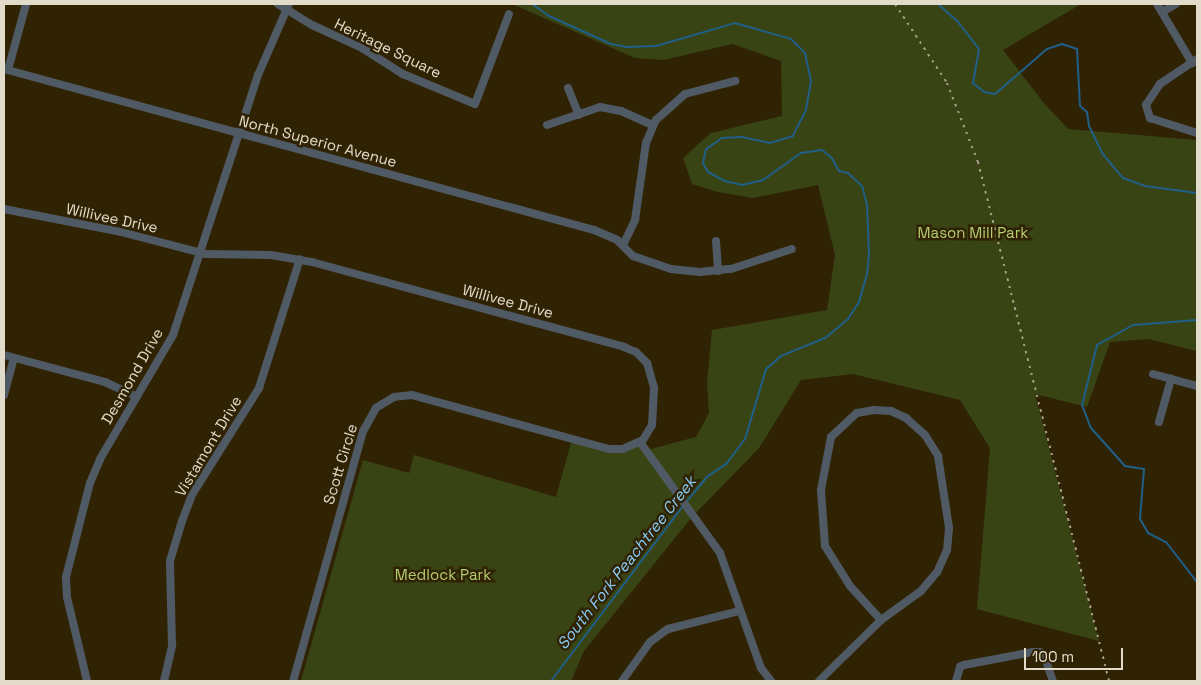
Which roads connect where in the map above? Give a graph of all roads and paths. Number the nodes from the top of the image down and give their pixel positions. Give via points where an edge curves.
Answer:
1 (26, 4) edge
2 (278, 4) edge
3 (1157, 4) edge
4 (1176, 4) edge
5 (288, 6) edge
6 (1162, 12) junction
7 (509, 14) dead end
8 (1195, 61) edge
9 (6, 70) edge
10 (735, 81) dead end
11 (568, 88) dead end
12 (578, 115) junction
13 (547, 124) dead end
14 (653, 125) junction
15 (1197, 133) edge
16 (239, 134) junction
17 (4, 209) edge
18 (716, 241) dead end
19 (623, 245) junction
20 (792, 249) dead end
21 (200, 253) junction
22 (300, 259) junction
23 (718, 271) junction
24 (4, 355) edge
25 (14, 358) junction
26 (1153, 374) dead end
27 (1172, 379) junction
28 (1197, 386) edge
29 (4, 395) edge
30 (137, 397) junction
31 (1159, 422) dead end
32 (640, 442) junction
33 (739, 611) junction
34 (880, 620) junction
35 (87, 681) edge
36 (164, 681) edge
37 (293, 681) edge
38 (622, 681) edge
39 (771, 681) edge
40 (819, 681) edge
41 (956, 681) edge
42 (1054, 681) edge

1 - 9 street
2 - 5 street
3 - 6 street
4 - 6 street
5 - 7 street, Heritage Square via 323,31 362,48 403,74 475,104
5 - 16 street, Desmond Drive via 268,49
6 - 8 street
8 - 15 street via 1150,95 1146,113 1150,118
9 - 16 street, North Superior Avenue
10 - 14 street via 685,94 666,108
11 - 12 street
12 - 13 street
12 - 14 street via 606,108
14 - 19 street via 645,150 637,212
16 - 19 street, North Superior Avenue via 594,230
16 - 21 street, Desmond Drive
17 - 21 street, Willivee Drive via 137,236
18 - 23 street
19 - 23 street, North Superior Avenue via 633,256 662,266 692,272
20 - 23 street, North Superior Avenue
21 - 22 street, Willivee Drive
21 - 30 street, Desmond Drive via 173,335
22 - 32 street, Willivee Drive via 636,352 647,363 654,388 652,425
22 - 36 street, Vistamont Drive via 259,388 193,493 182,521 170,561 172,645
24 - 25 street
25 - 29 street
25 - 30 street via 105,382
26 - 27 street
27 - 28 street
27 - 31 street
30 - 35 street, Desmond Drive via 95,468 67,565 66,592
32 - 33 street via 720,553
32 - 37 street, Scott Circle via 623,449 609,449 412,395 394,397 379,405 363,431
33 - 38 street via 668,629 650,642
33 - 39 street via 761,668
34 - 34 street via 850,586 825,546 821,490 831,437 857,413 874,410 891,411 906,418 925,435 938,456 948,528 946,550 937,572 921,591
34 - 40 street
41 - 42 street via 960,667 964,665 1040,652 1046,658

